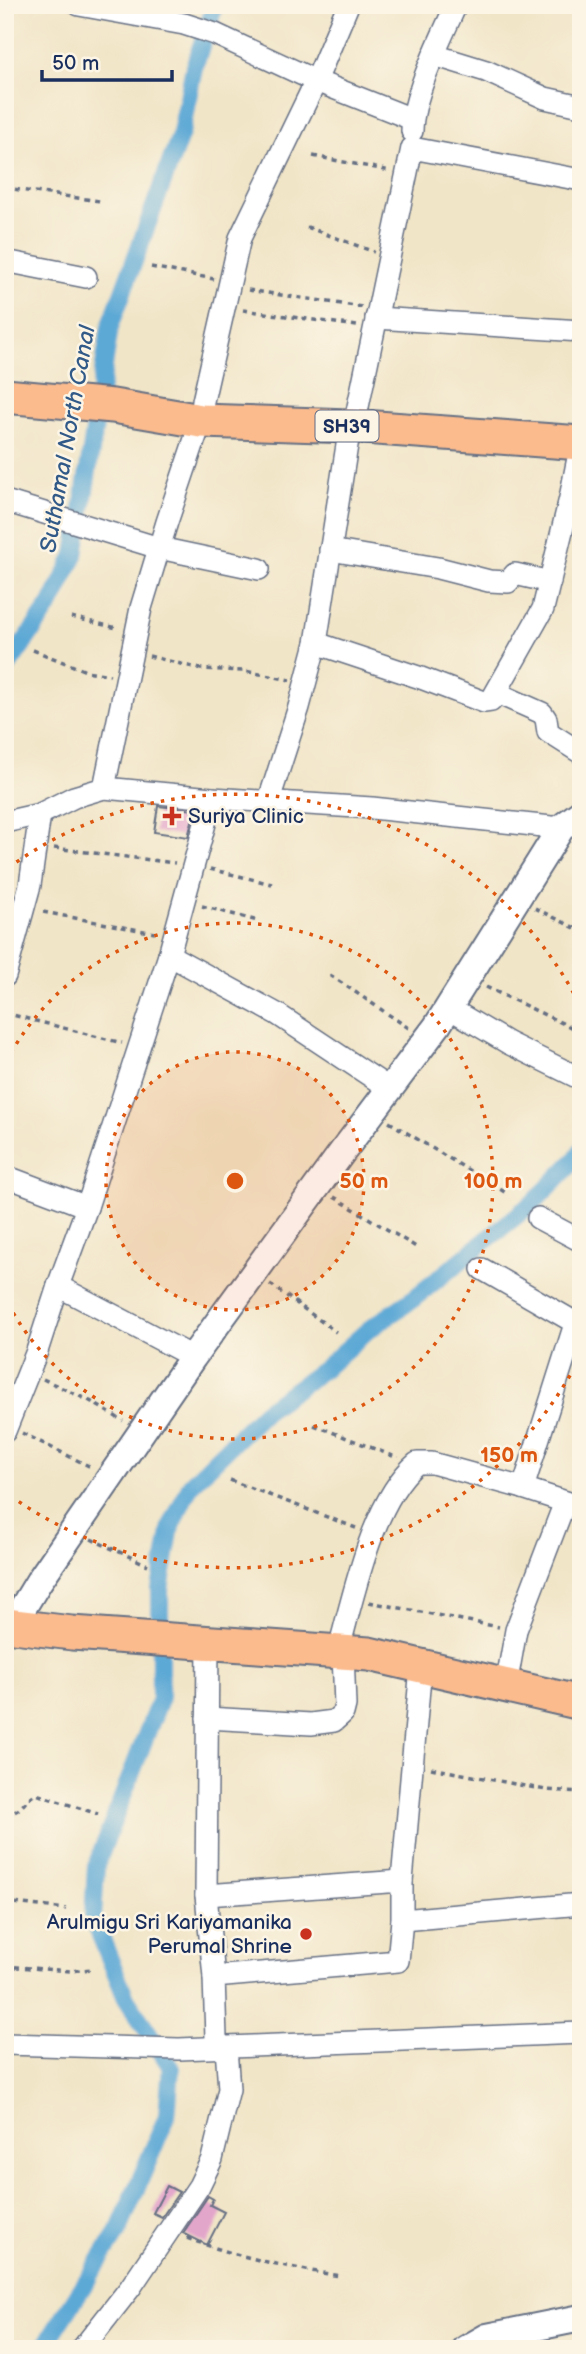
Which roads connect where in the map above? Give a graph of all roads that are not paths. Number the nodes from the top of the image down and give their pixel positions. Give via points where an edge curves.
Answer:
1 (79, 5) edge
2 (348, 5) edge
3 (456, 5) edge
4 (434, 55) junction
5 (316, 81) junction
6 (581, 106) edge
7 (412, 119) junction
8 (412, 148) junction
9 (581, 180) edge
10 (5, 261) edge
11 (86, 277) dead end
12 (376, 319) junction
13 (581, 331) edge
14 (5, 396) edge
15 (201, 421) junction
16 (352, 426) junction
17 (581, 443) edge
18 (5, 501) edge
19 (159, 548) junction
20 (330, 550) junction
21 (259, 569) dead end
22 (550, 582) junction
23 (316, 643) junction
24 (497, 693) junction
25 (581, 753) edge
26 (104, 788) junction
27 (212, 798) junction
28 (269, 800) junction
29 (40, 814) junction
30 (571, 821) edge
31 (5, 822) edge
32 (171, 946) junction
33 (5, 976) edge
34 (449, 1008) junction
35 (581, 1079) edge
36 (390, 1089) junction
37 (5, 1176) edge
38 (87, 1207) junction
39 (538, 1218) dead end
40 (581, 1241) edge
41 (482, 1269) dead end
42 (58, 1286) junction
43 (578, 1325) edge
44 (193, 1357) junction
45 (6, 1428) edge
46 (523, 1488) junction
47 (573, 1504) edge
48 (6, 1627) edge
49 (193, 1640) junction
50 (341, 1652) junction
51 (421, 1666) junction
52 (506, 1686) junction
53 (581, 1703) edge
54 (206, 1718) junction
55 (402, 1881) junction
56 (206, 1895) junction
57 (581, 1904) edge
58 (402, 1920) junction
59 (214, 1977) junction
60 (581, 2033) edge
61 (5, 2044) edge
62 (226, 2048) junction
63 (581, 2318) edge
64 (87, 2347) edge
65 (466, 2349) edge

1 - 5 street via 184,24
2 - 5 street
3 - 4 street
4 - 6 street via 486,71 545,98
4 - 7 street
5 - 7 street
5 - 15 street via 240,238
7 - 8 street
8 - 9 street
8 - 12 street
10 - 11 street
12 - 13 street
12 - 16 street
14 - 15 main road, SH39 via 113,406
15 - 16 main road, SH39
15 - 19 street
16 - 17 main road, SH39
16 - 20 street
17 - 22 street
18 - 19 street
19 - 21 street
19 - 26 street
20 - 22 street via 438,568 489,582 508,582 515,574
20 - 23 street
22 - 24 street via 543,608
23 - 24 street via 484,702
23 - 28 street
24 - 25 street via 542,713 548,732
26 - 27 street
26 - 29 street
27 - 28 street
27 - 32 street
28 - 30 street
29 - 31 street
29 - 33 street via 30,885
30 - 34 street
32 - 36 street
32 - 38 street
34 - 35 street
34 - 36 street
36 - 44 street
37 - 38 street
38 - 42 street
39 - 40 street
41 - 43 street
42 - 44 street
42 - 45 street
43 - 46 street
44 - 48 street
46 - 47 street
46 - 50 street via 432,1463 417,1463 404,1474 372,1533
47 - 52 street via 516,1630
48 - 49 main road
49 - 50 main road
49 - 54 street
50 - 51 main road
50 - 54 street via 345,1705 334,1721 312,1724
51 - 52 main road
51 - 55 street
52 - 53 main road
54 - 56 street
55 - 56 street
55 - 58 street
56 - 59 street
57 - 58 street
58 - 59 street via 398,1961
59 - 62 street via 216,2038
60 - 62 street
61 - 62 street
62 - 64 street via 229,2089 212,2159 199,2186
63 - 65 street via 487,2337

